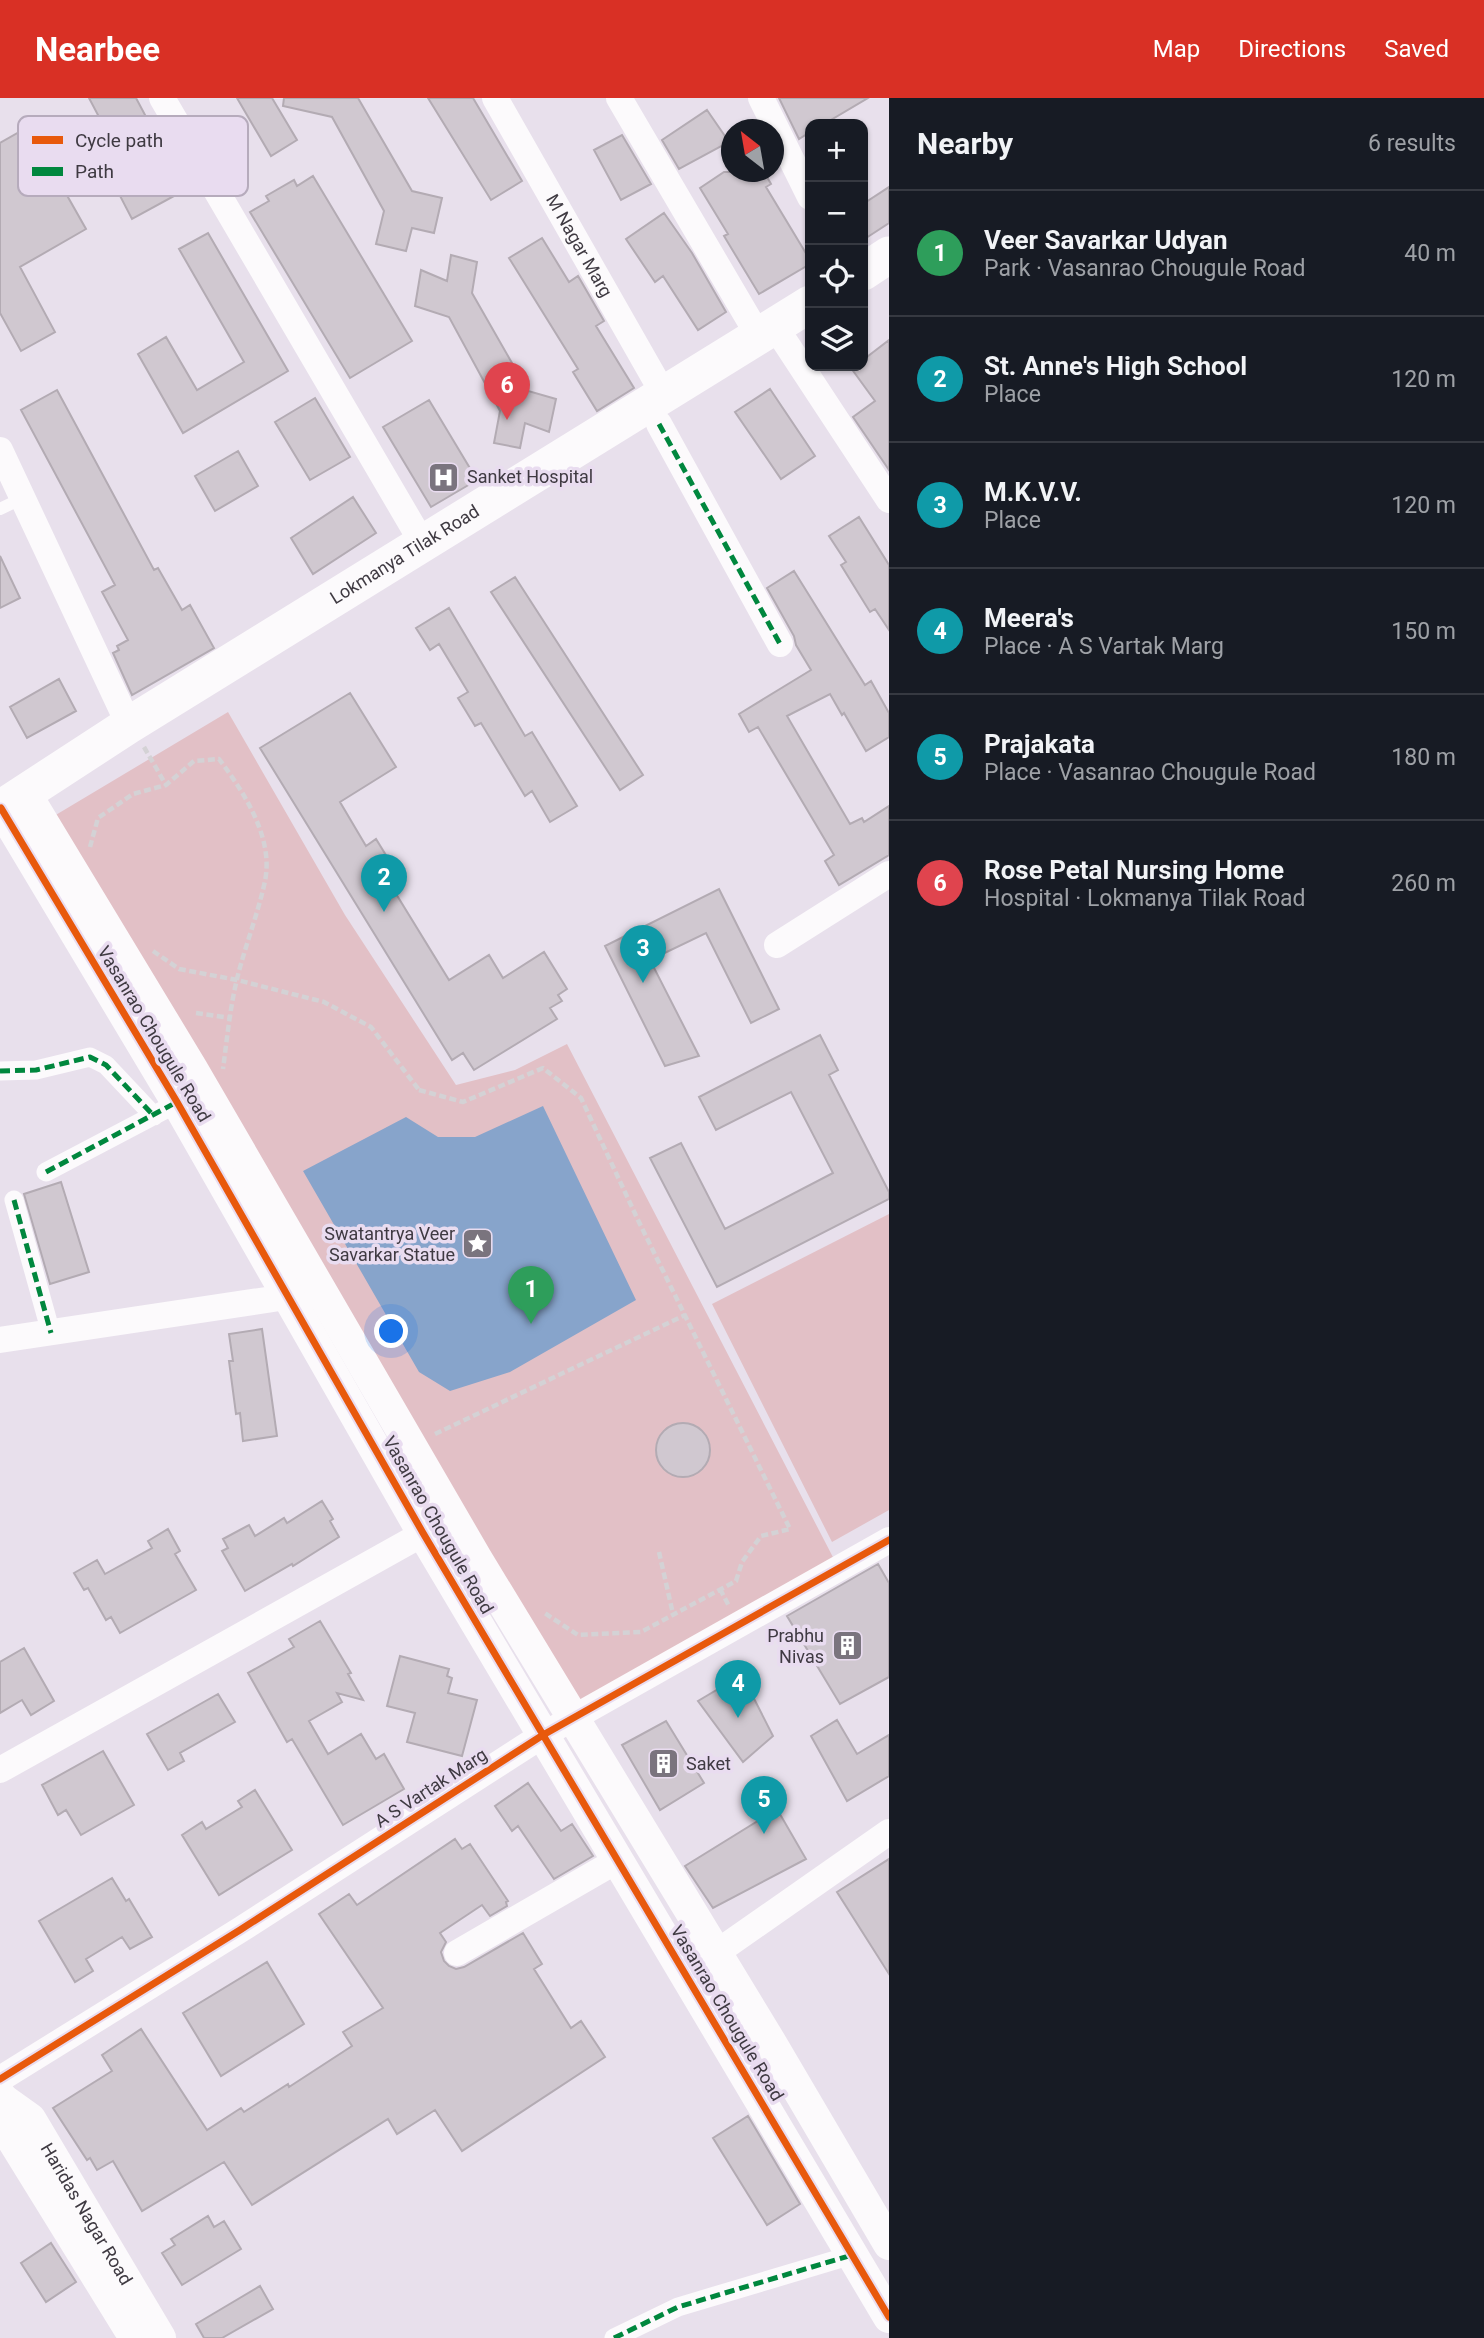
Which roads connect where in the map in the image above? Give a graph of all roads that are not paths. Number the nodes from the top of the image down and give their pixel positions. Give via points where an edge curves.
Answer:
1 (162, 98) edge
2 (495, 98) edge
3 (619, 98) edge
4 (761, 98) edge
5 (173, 116) edge
6 (805, 187) edge
7 (219, 196) edge
8 (889, 255) edge
9 (868, 269) edge
10 (889, 283) edge
11 (868, 296) edge
12 (806, 308) edge
13 (783, 334) edge
14 (661, 408) junction
15 (0, 450) edge
16 (889, 500) edge
17 (12, 504) edge
18 (423, 544) junction
19 (780, 644) dead end
20 (136, 734) junction
21 (12, 813) edge
22 (889, 874) edge
23 (777, 945) dead end
24 (0, 1071) edge
25 (165, 1109) junction
26 (46, 1172) dead end
27 (14, 1200) dead end
28 (321, 1291) junction
29 (289, 1298) junction
30 (51, 1332) junction
31 (0, 1340) edge
32 (453, 1517) junction
33 (423, 1533) junction
34 (889, 1541) edge
35 (573, 1718) junction
36 (543, 1735) junction
37 (0, 1770) edge
38 (889, 1832) edge
39 (618, 1860) junction
40 (457, 1953) dead end
41 (716, 1953) junction
42 (686, 1974) junction
43 (1, 2092) edge
44 (874, 2249) edge
45 (889, 2317) edge
46 (135, 2338) edge
47 (160, 2338) edge
48 (614, 2338) edge

1 - 5 street
2 - 14 street, M Nagar Marg
3 - 13 street
4 - 6 street
7 - 18 street
8 - 9 main road
10 - 11 main road
12 - 13 main road, Lokmanya Tilak Road
13 - 14 main road, Lokmanya Tilak Road
13 - 16 street
14 - 18 main road, Lokmanya Tilak Road
14 - 19 street, M Nagar Marg
14 - 20 main road, Lokmanya Tilak Road
15 - 17 street
17 - 20 street
18 - 20 main road, Lokmanya Tilak Road
20 - 21 main road, Lokmanya Tilak Road
21 - 25 street, Vasanrao Chougule Road
21 - 28 street, Vasanrao Chougule Road
22 - 23 street
24 - 25 street via 36,1070 89,1057
25 - 26 street
25 - 29 street, Vasanrao Chougule Road
27 - 30 street
28 - 29 street
28 - 32 street, Vasanrao Chougule Road
29 - 30 street
29 - 33 street, Vasanrao Chougule Road
30 - 31 street
32 - 33 street
32 - 35 street, Vasanrao Chougule Road
33 - 36 street, Vasanrao Chougule Road
33 - 37 street
34 - 35 street, A S Vartak Marg
35 - 36 street, A S Vartak Marg
35 - 41 street, Vasanrao Chougule Road
36 - 39 street, Vasanrao Chougule Road
36 - 43 street, A S Vartak Marg via 240,1930
38 - 41 street
39 - 40 street
39 - 42 street, Vasanrao Chougule Road
41 - 42 street
41 - 44 street, Vasanrao Chougule Road
42 - 44 street, Vasanrao Chougule Road
43 - 46 street, Haridas Nagar Road via 6,2129
43 - 47 street, Haridas Nagar Road via 30,2119
44 - 45 street
44 - 48 street via 678,2307

